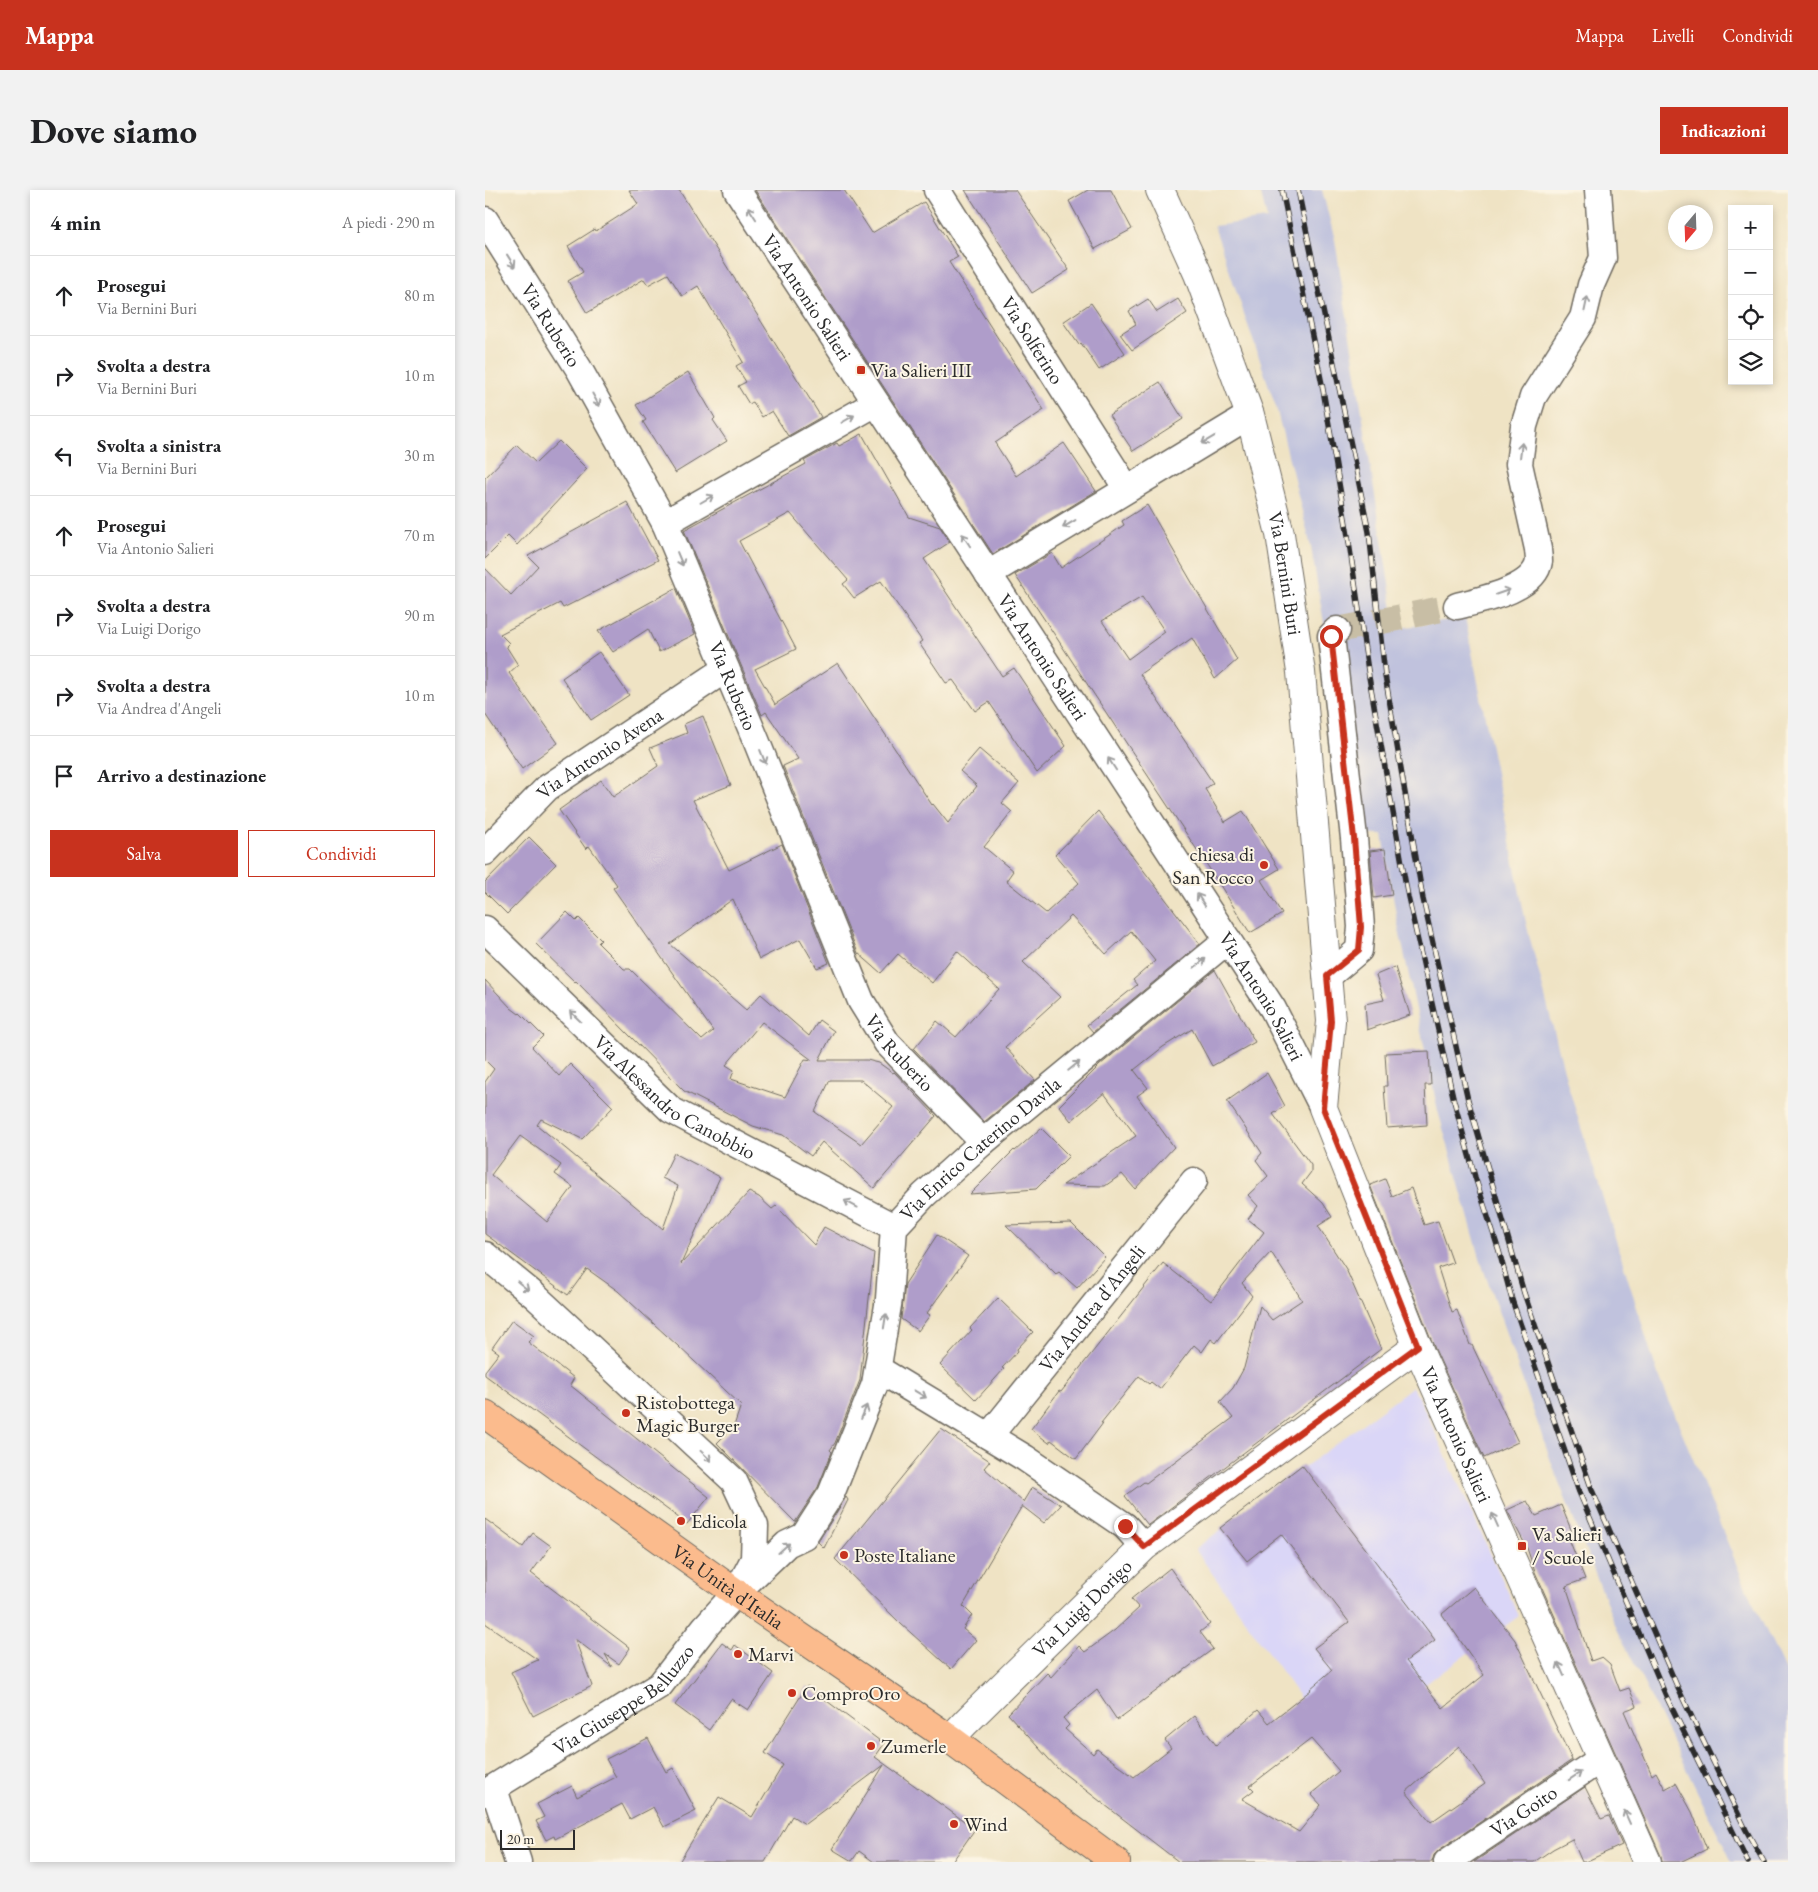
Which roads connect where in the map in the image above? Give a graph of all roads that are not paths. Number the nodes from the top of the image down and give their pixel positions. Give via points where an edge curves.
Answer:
1 (737, 190) edge
2 (937, 190) edge
3 (1160, 190) edge
4 (1598, 190) edge
5 (485, 220) edge
6 (877, 403) junction
7 (1250, 415) junction
8 (1127, 489) junction
9 (665, 523) junction
10 (988, 574) junction
11 (1457, 606) tunnel mouth
12 (1337, 630) dead end
13 (726, 669) junction
14 (485, 852) edge
15 (485, 929) edge
16 (1228, 940) junction
17 (1327, 976) junction
18 (1323, 1108) junction
19 (983, 1142) junction
20 (1195, 1181) dead end
21 (894, 1227) junction
22 (485, 1255) edge
23 (1418, 1346) junction
24 (878, 1369) junction
25 (485, 1414) edge
26 (989, 1436) junction
27 (1144, 1547) junction
28 (736, 1593) junction
29 (950, 1739) junction
30 (1601, 1758) junction
31 (490, 1791) edge
32 (518, 1862) edge
33 (1116, 1862) edge
34 (1447, 1862) edge
35 (1647, 1862) edge

6 -> 1 street, Via Antonio Salieri
2 - 8 street, Via Solferino
3 - 7 street, Via Bernini Buri via 1198,274
11 -> 4 street via 1509,591 1530,578 1539,562 1519,464 1524,426 1533,397 1583,318 1591,285 1603,258
5 -> 9 street, Via Ruberio via 579,369
9 -> 6 street
10 -> 6 street, Via Antonio Salieri
7 -> 8 street
7 - 17 street, Via Bernini Buri via 1280,534 1301,672
8 -> 10 street
9 -> 13 street, Via Ruberio
16 -> 10 street, Via Antonio Salieri
12 - 17 street, Via Bernini Buri via 1331,636 1361,927 1359,950
13 - 14 street, Via Antonio Avena via 547,788
13 -> 19 street, Via Ruberio via 861,1001 887,1043
21 -> 15 street, Via Alessandro Canobbio via 671,1110
16 - 18 street, Via Antonio Salieri via 1273,1009
19 -> 16 street, Via Enrico Caterino Davila
17 - 18 street, Via Bernini Buri via 1331,1021
18 - 23 street, Via Antonio Salieri
19 - 21 street, Via Enrico Caterino Davila
20 - 26 street, Via Andrea d'Angeli
24 -> 21 street, Via Enrico Caterino Davila via 889,1299
22 -> 28 street via 535,1296 734,1481 755,1526 754,1559
23 - 27 street, Via Luigi Dorigo
30 -> 23 street, Via Antonio Salieri
24 -> 26 street
28 -> 24 street, Via Enrico Caterino Davila via 787,1544 804,1536 811,1526 831,1494
25 - 28 main road, Via Unità d'Italia
26 - 27 street via 1125,1526
27 - 29 street, Via Luigi Dorigo
28 - 29 main road, Via Unità d'Italia
28 - 31 street, Via Giuseppe Belluzzo via 660,1686
29 - 33 main road, Via Unità d'Italia
34 -> 30 street, Via Goito
35 -> 30 street, Via Antonio Salieri
31 - 32 street, Via Giuseppe Belluzzo

